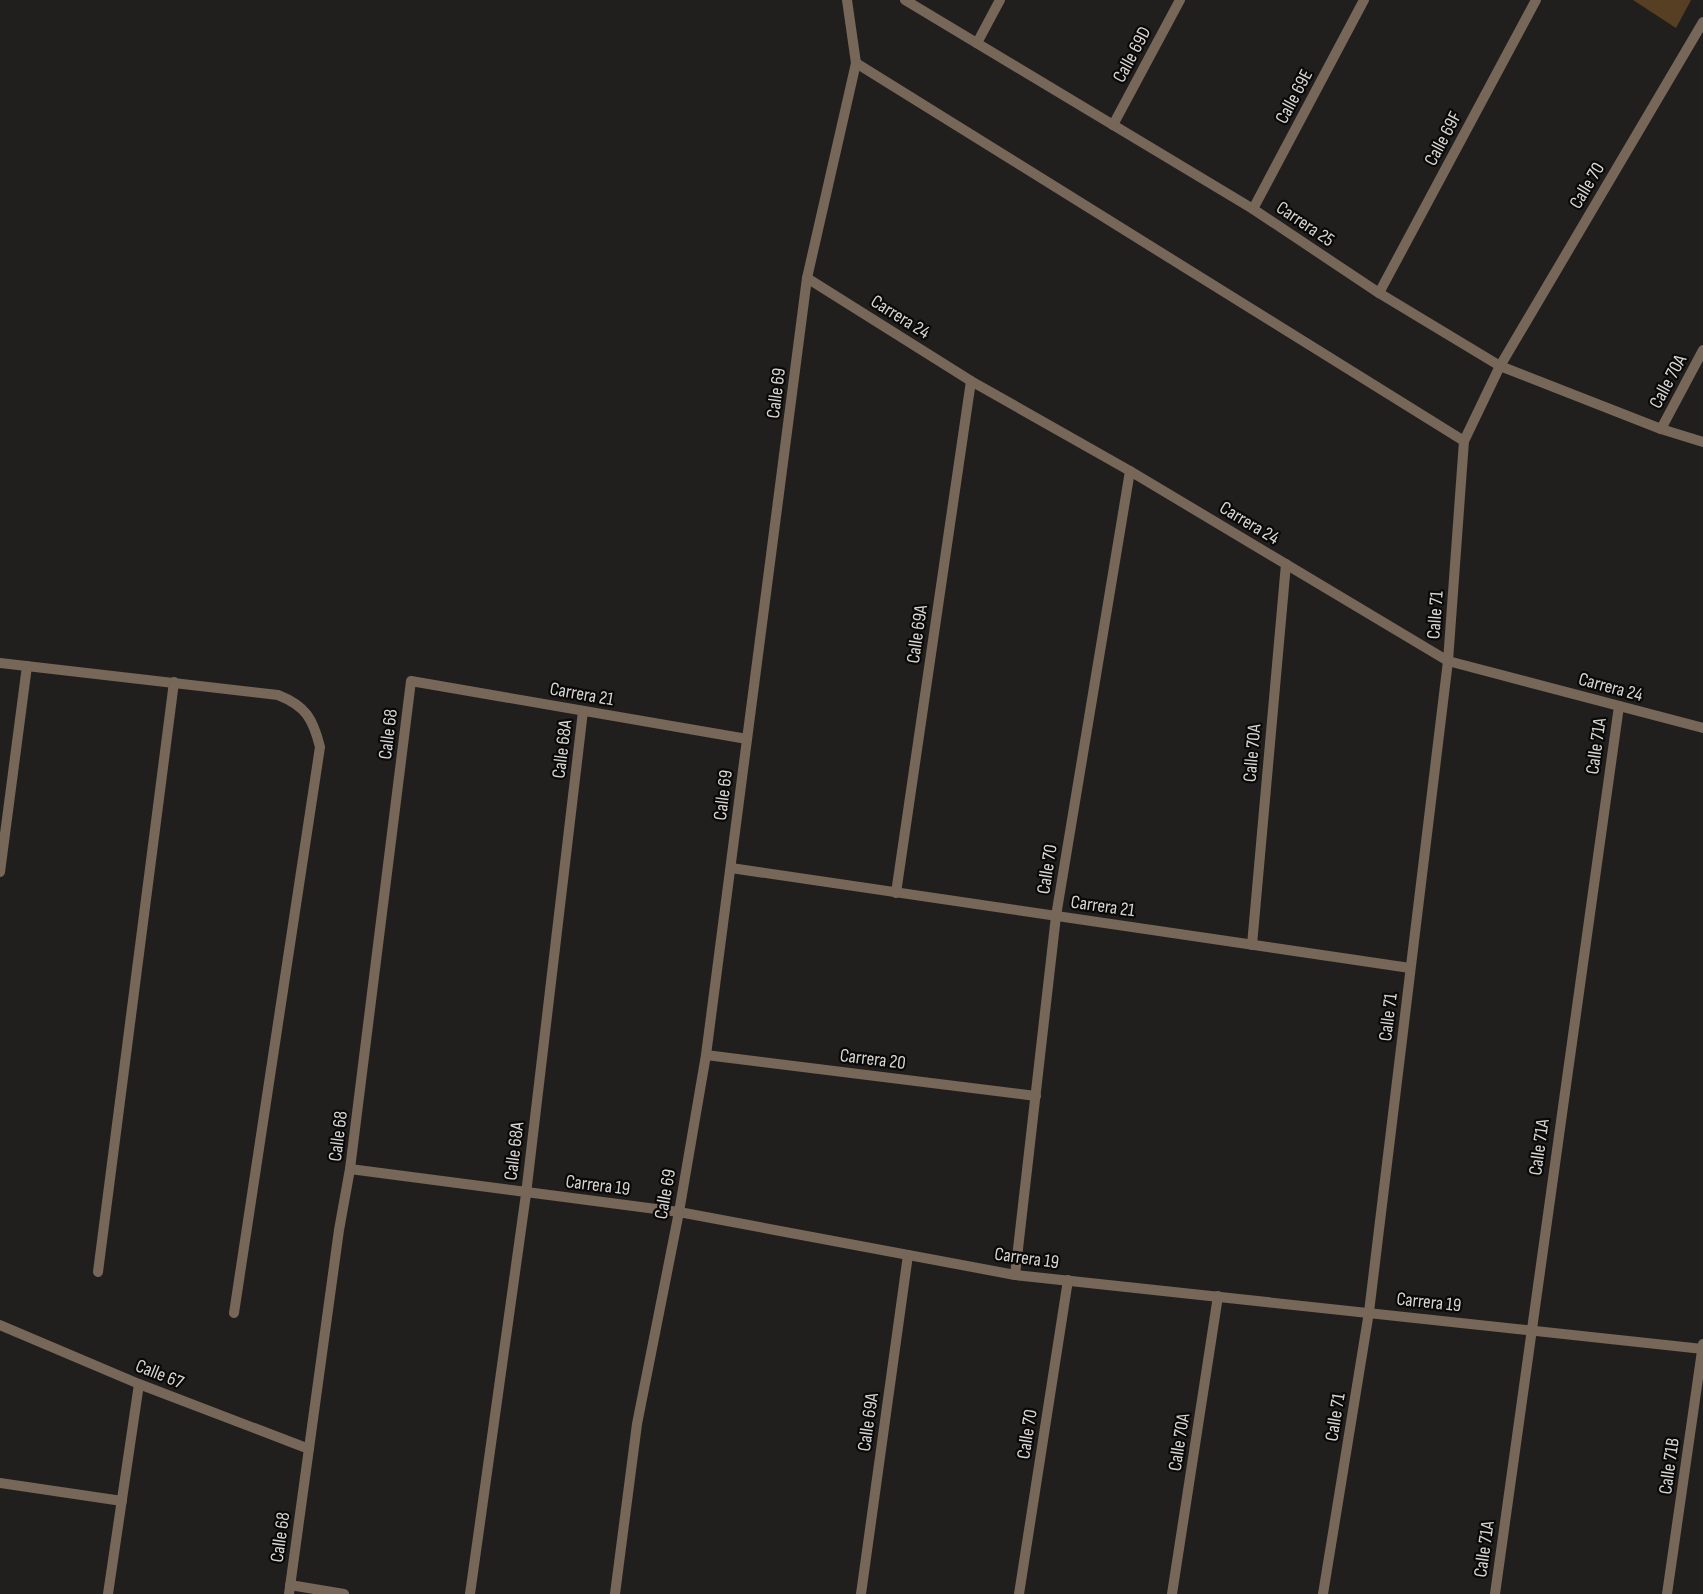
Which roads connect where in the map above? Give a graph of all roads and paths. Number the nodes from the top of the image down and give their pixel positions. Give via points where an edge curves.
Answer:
1 (847, 0) edge
2 (905, 0) edge
3 (1000, 0) edge
4 (1180, 0) edge
5 (1364, 0) edge
6 (1536, 0) edge
7 (1703, 22) edge
8 (977, 43) junction
9 (856, 63) junction
10 (1113, 125) junction
11 (1253, 209) junction
12 (807, 278) junction
13 (1379, 293) junction
14 (1703, 350) edge
15 (1500, 366) junction
16 (971, 381) junction
17 (1661, 429) junction
18 (1464, 441) junction
19 (1703, 442) edge
20 (1130, 471) junction
21 (1286, 564) junction
22 (1448, 660) junction
23 (0, 663) edge
24 (27, 666) junction
25 (411, 681) joint
26 (174, 682) junction
27 (1619, 706) junction
28 (583, 711) junction
29 (1703, 728) edge
30 (747, 739) junction
31 (731, 868) junction
32 (0, 872) edge
33 (896, 892) junction
34 (1056, 916) junction
35 (1252, 945) junction
36 (1410, 968) junction
37 (706, 1056) junction
38 (1036, 1096) junction
39 (350, 1169) junction
40 (526, 1194) junction
41 (679, 1212) junction
42 (908, 1255) junction
43 (98, 1272) dead end
44 (1016, 1274) junction
45 (1068, 1280) junction
46 (1218, 1296) junction
47 (1369, 1312) junction
48 (234, 1313) dead end
49 (0, 1325) edge
50 (1530, 1329) junction
51 (1703, 1344) edge
52 (1703, 1348) edge
53 (139, 1384) junction
54 (308, 1449) junction
55 (0, 1483) edge
56 (122, 1501) junction
57 (290, 1590) edge
58 (108, 1594) edge
59 (344, 1594) edge
60 (470, 1594) edge
61 (615, 1594) edge
62 (861, 1594) edge
63 (1019, 1594) edge
64 (1172, 1594) edge
65 (1323, 1594) edge
66 (1495, 1594) edge
67 (1667, 1594) edge

1 - 9 street, Calle 69
2 - 8 street, Carrera 25
3 - 8 street
4 - 10 street, Calle 69D
5 - 11 street, Calle 69E
6 - 13 street, Calle 69F
7 - 15 street, Calle 70
8 - 10 street, Carrera 25
9 - 12 street, Calle 69
9 - 18 street
10 - 11 street, Carrera 25
11 - 13 street, Carrera 25
12 - 16 street, Carrera 24
12 - 30 street, Calle 69
13 - 15 street, Carrera 25
14 - 17 street, Calle 70A
15 - 17 street, Carrera 25
15 - 18 street, Calle 70
16 - 20 street, Carrera 24
16 - 33 street, Calle 69A
17 - 19 street, Carrera 25
18 - 22 street, Calle 71
20 - 21 street, Carrera 24
20 - 34 street, Calle 70
21 - 22 street, Carrera 24
21 - 35 street, Calle 70A
22 - 27 street, Carrera 24
22 - 36 street, Calle 71
23 - 24 street
24 - 26 street
24 - 32 street
25 - 28 street, Carrera 21
25 - 39 street, Calle 68
26 - 43 street
26 - 48 street via 278,694 294,701 315,727 320,747
27 - 29 street, Carrera 24
27 - 50 street, Calle 71A
28 - 30 street, Carrera 21
28 - 40 street, Calle 68A
30 - 31 street, Calle 69
31 - 33 street, Carrera 21
31 - 37 street, Calle 69
33 - 34 street, Carrera 21
34 - 35 street, Carrera 21
34 - 38 street, Calle 70
35 - 36 street, Carrera 21
36 - 47 street, Calle 71
37 - 38 street, Carrera 20
37 - 41 street, Calle 69
38 - 44 street, Calle 70
39 - 40 street, Carrera 19
39 - 54 street, Calle 68
40 - 41 street, Carrera 19
40 - 60 street, Calle 68A
41 - 42 street, Carrera 19
41 - 61 street, Calle 69 via 637,1424
42 - 44 street, Carrera 19
42 - 62 street, Calle 69A
44 - 45 street, Carrera 19
45 - 46 street, Carrera 19
45 - 63 street, Calle 70
46 - 47 street, Carrera 19
46 - 64 street, Calle 70A
47 - 50 street, Carrera 19
47 - 65 street, Calle 71
49 - 53 street, Calle 67
50 - 52 street, Carrera 19
50 - 66 street, Calle 71A
51 - 52 street, Calle 71B
52 - 67 street, Calle 71B
53 - 54 street, Calle 67
53 - 56 street
54 - 57 street, Calle 68
55 - 56 street
56 - 58 street
57 - 59 street

